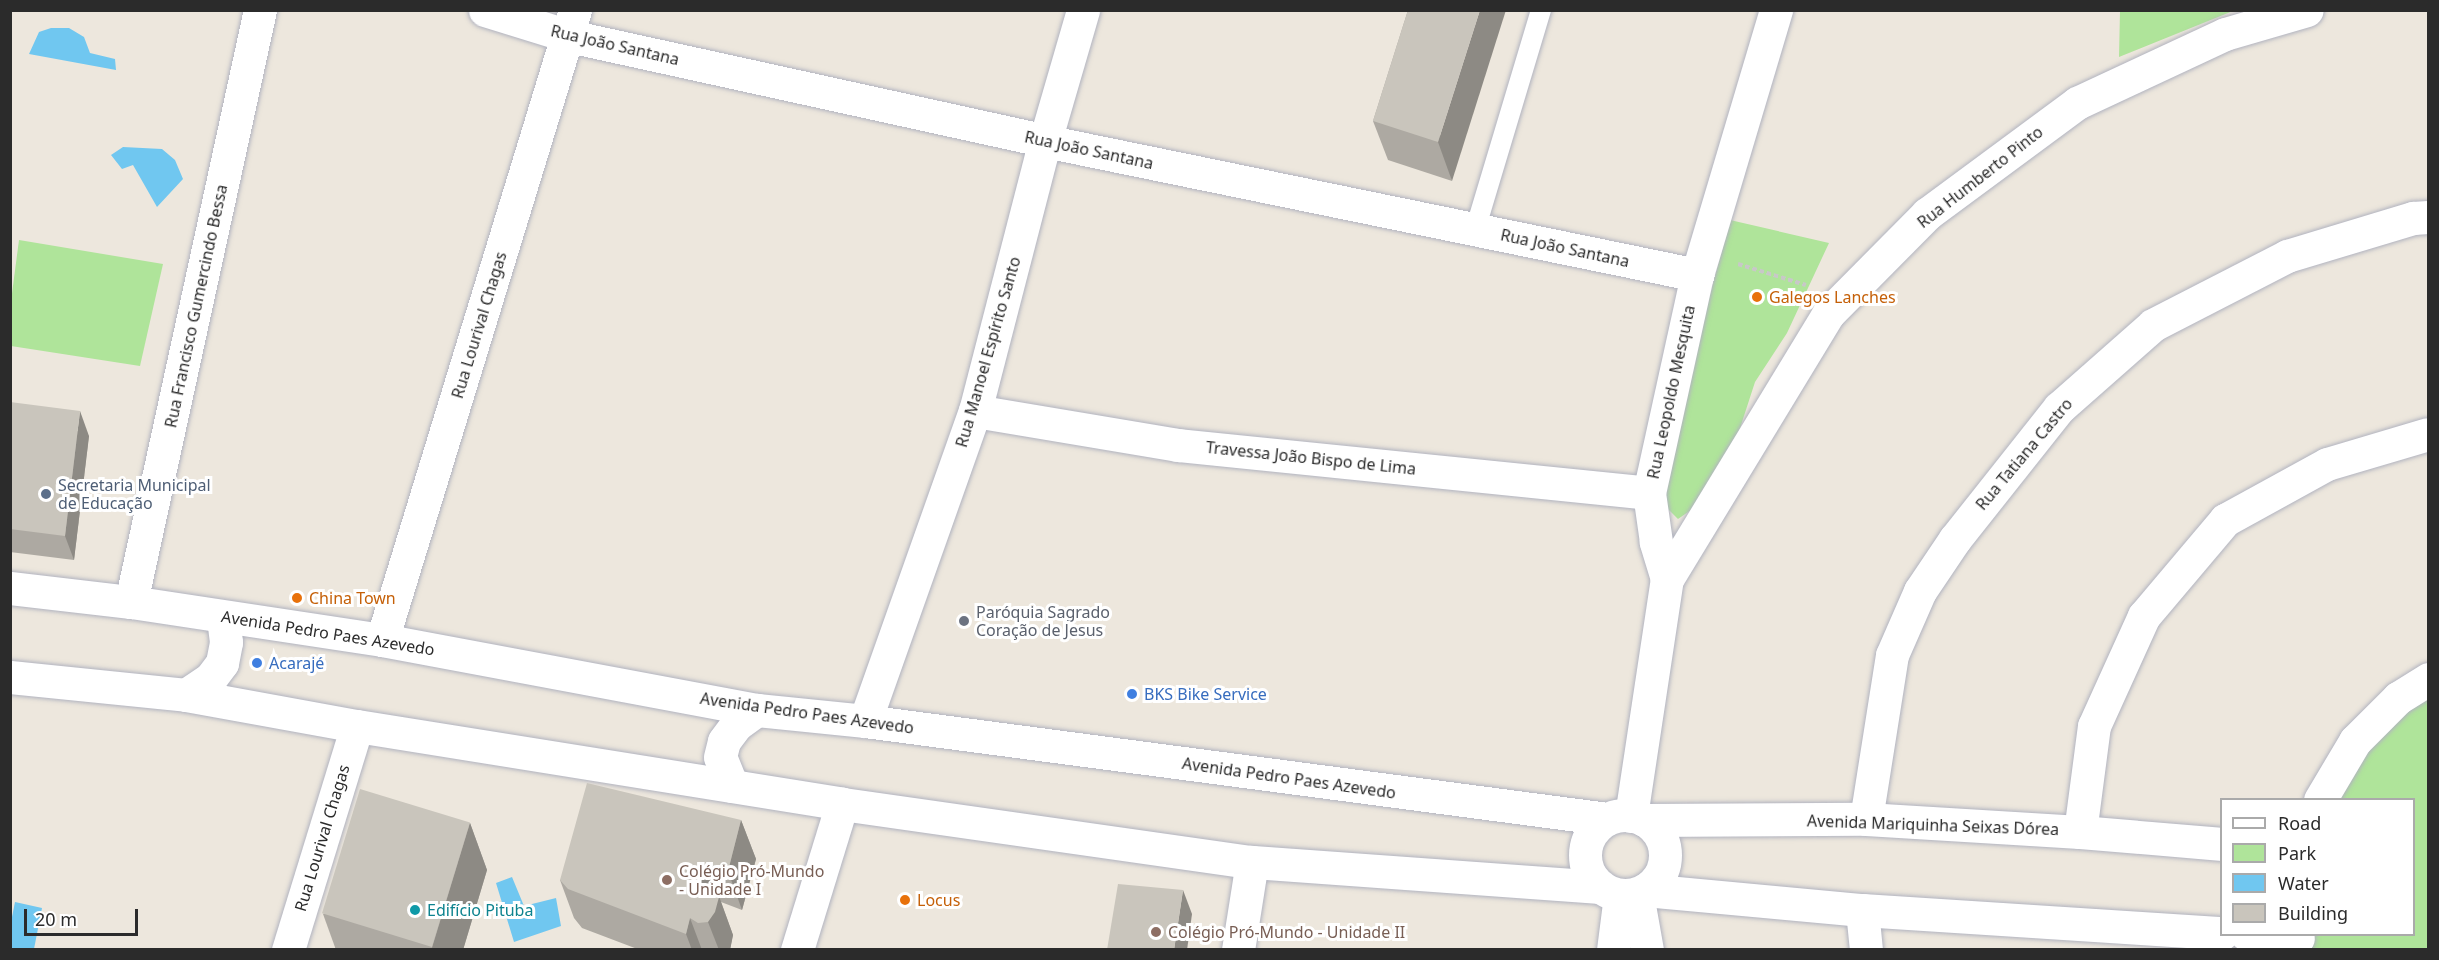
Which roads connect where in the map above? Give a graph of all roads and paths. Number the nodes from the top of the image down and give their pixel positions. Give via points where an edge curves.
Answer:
1 (260, 10) edge
2 (485, 10) edge
3 (1083, 10) edge
4 (1541, 10) edge
5 (1776, 10) edge
6 (2307, 10) edge
7 (572, 23) edge
8 (1045, 141) junction
9 (2428, 217) edge
10 (1475, 230) junction
11 (1700, 265) junction
12 (1845, 297) junction
13 (975, 411) junction
14 (2428, 434) edge
15 (1649, 493) junction
16 (1667, 579) junction
17 (10, 588) edge
18 (131, 603) junction
19 (223, 617) junction
20 (382, 640) junction
21 (10, 677) edge
22 (2428, 679) edge
23 (186, 695) junction
24 (757, 710) junction
25 (865, 722) junction
26 (357, 726) junction
27 (732, 786) junction
28 (2321, 798) edge
29 (842, 804) junction
30 (1628, 818) junction
31 (1866, 819) junction
32 (2080, 832) junction
33 (2220, 844) edge
34 (1252, 862) junction
35 (1626, 891) junction
36 (1862, 910) junction
37 (2220, 933) edge
38 (2077, 936) edge
39 (2261, 936) edge
40 (2299, 941) edge
41 (288, 950) edge
42 (797, 950) edge
43 (1238, 950) edge
44 (1613, 950) edge
45 (1647, 950) edge
46 (1866, 950) edge

1 - 18 street, Rua Francisco Gumercindo Bessa
2 - 7 street, Rua João Santana
3 - 8 street, Rua Manoel Espírito Santo
4 - 10 lane
5 - 11 street, Rua Leopoldo Mesquita
6 - 12 street, Rua Humberto Pinto via 2225,34 2077,104 1927,214
7 - 8 street, Rua João Santana
7 - 20 street, Rua Lourival Chagas
8 - 10 street, Rua João Santana
8 - 13 street, Rua Manoel Espírito Santo
9 - 31 street, Rua Tatiana Castro via 2413,218 2287,256 2153,325 2059,408 1955,539 1920,591 1892,655
10 - 11 street, Rua João Santana
11 - 12 path
11 - 15 street, Rua Leopoldo Mesquita
12 - 16 street, Rua Humberto Pinto via 1828,314 1776,396
13 - 15 street, Travessa João Bispo de Lima via 1178,445
13 - 25 street, Rua Manoel Espírito Santo
14 - 32 street via 2327,464 2225,520 2144,616 2094,726
15 - 16 street, Rua Leopoldo Mesquita via 1656,542
16 - 30 street, Rua Leopoldo Mesquita
17 - 18 street, Avenida Pedro Paes Azevedo
18 - 19 street, Avenida Pedro Paes Azevedo
19 - 20 street, Avenida Pedro Paes Azevedo
19 - 23 street via 226,642 222,663 210,679
20 - 24 street, Avenida Pedro Paes Azevedo
21 - 23 street
22 - 28 street via 2398,698 2355,741
23 - 26 street
24 - 25 street, Avenida Pedro Paes Azevedo
24 - 27 street via 736,725 724,741 720,757
25 - 30 street, Avenida Pedro Paes Azevedo
26 - 27 street
26 - 41 street, Rua Lourival Chagas
27 - 29 street
29 - 34 street
29 - 42 street
30 - 31 street, Avenida Mariquinha Seixas Dórea
30 - 35 street via 1661,837 1665,861 1655,882
30 - 35 street via 1598,826 1587,846 1588,868
31 - 32 street, Avenida Mariquinha Seixas Dórea
32 - 33 street, Avenida Mariquinha Seixas Dórea
34 - 35 street
34 - 43 street
35 - 36 street
35 - 44 street
35 - 45 street
36 - 38 street
36 - 46 street
37 - 38 street
39 - 40 street

